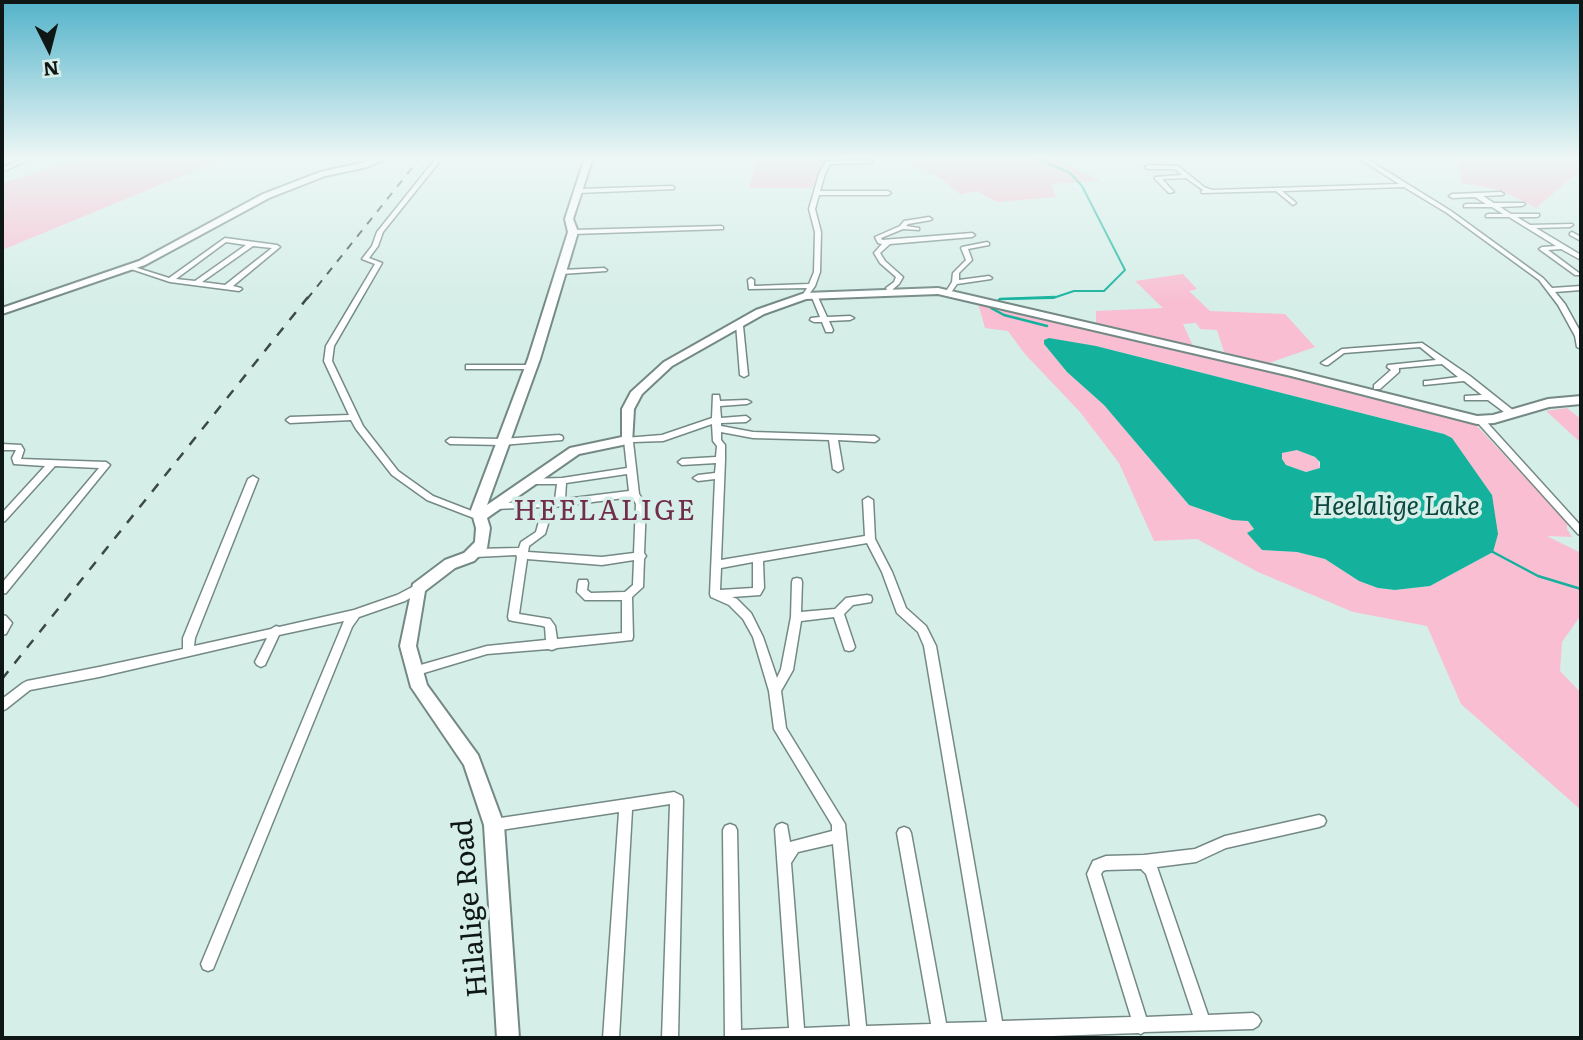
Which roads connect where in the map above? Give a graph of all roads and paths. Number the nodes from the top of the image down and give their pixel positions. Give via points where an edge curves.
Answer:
1 (1493, 205) edge
2 (247, 206) edge
3 (401, 206) edge
4 (573, 206) edge
5 (814, 206) edge
6 (1437, 206) edge
7 (1466, 206) dead end
8 (1479, 206) edge
9 (1537, 215) dead end
10 (1488, 216) dead end
11 (1510, 216) junction
12 (929, 219) dead end
13 (883, 225) dead end
14 (1570, 225) dead end
15 (902, 227) junction
16 (1528, 227) junction
17 (722, 228) dead end
18 (917, 229) dead end
19 (573, 232) junction
20 (1572, 234) dead end
21 (972, 235) dead end
22 (879, 236) junction
23 (1581, 239) edge
24 (888, 242) junction
25 (252, 243) junction
26 (987, 244) dead end
27 (1562, 247) junction
28 (1581, 258) edge
29 (128, 267) junction
30 (604, 270) dead end
31 (561, 272) junction
32 (1577, 274) dead end
33 (989, 278) dead end
34 (170, 280) junction
35 (751, 280) dead end
36 (195, 284) junction
37 (226, 288) junction
38 (951, 288) junction
39 (1581, 288) edge
40 (239, 289) dead end
41 (1550, 290) junction
42 (890, 291) junction
43 (810, 292) junction
44 (2, 311) edge
45 (1567, 315) junction
46 (1581, 316) edge
47 (850, 318) dead end
48 (825, 319) junction
49 (814, 320) dead end
50 (738, 326) junction
51 (828, 330) dead end
52 (1579, 331) edge
53 (1581, 347) edge
54 (1445, 361) junction
55 (1325, 363) dead end
56 (469, 367) dead end
57 (529, 372) junction
58 (744, 375) dead end
59 (1467, 378) junction
60 (1427, 383) dead end
61 (1377, 387) dead end
62 (1490, 397) junction
63 (1468, 398) dead end
64 (1581, 400) edge
65 (747, 402) dead end
66 (1511, 413) junction
67 (354, 417) junction
68 (746, 419) dead end
69 (290, 420) dead end
70 (1480, 420) junction
71 (716, 423) junction
72 (833, 438) junction
73 (559, 439) dead end
74 (875, 439) dead end
75 (628, 440) junction
76 (450, 441) dead end
77 (502, 442) junction
78 (2, 447) edge
79 (720, 460) junction
80 (53, 463) junction
81 (682, 463) dead end
82 (838, 469) dead end
83 (632, 470) junction
84 (720, 477) junction
85 (698, 478) dead end
86 (253, 479) dead end
87 (562, 481) junction
88 (527, 482) junction
89 (634, 494) junction
90 (868, 500) dead end
91 (555, 503) junction
92 (495, 506) junction
93 (480, 517) junction
94 (2, 519) edge
95 (1581, 532) edge
96 (870, 539) junction
97 (475, 552) junction
98 (522, 553) junction
99 (641, 556) junction
100 (758, 558) junction
101 (716, 565) junction
102 (797, 582) dead end
103 (583, 583) dead end
104 (418, 588) junction
105 (2, 590) edge
106 (715, 594) junction
107 (627, 596) junction
108 (867, 599) dead end
109 (838, 613) junction
110 (355, 614) junction
111 (796, 617) junction
112 (2, 619) edge
113 (276, 630) junction
114 (2, 631) edge
115 (552, 646) junction
116 (849, 648) dead end
117 (188, 651) junction
118 (261, 662) dead end
119 (414, 671) junction
120 (775, 691) junction
121 (2, 706) edge
122 (626, 804) junction
123 (1320, 821) dead end
124 (494, 825) junction
125 (782, 829) dead end
126 (730, 830) dead end
127 (904, 833) dead end
128 (839, 836) junction
129 (784, 862) junction
130 (1144, 862) junction
131 (208, 964) dead end
132 (1253, 1020) dead end
133 (1203, 1023) junction
134 (1141, 1026) junction
135 (996, 1030) junction
136 (940, 1032) junction
137 (859, 1036) junction
138 (796, 1037) edge
139 (508, 1038) edge
140 (611, 1038) edge
141 (670, 1038) edge
142 (735, 1038) edge

1 - 11 street
2 - 29 street
3 - 67 street via 365,259 379,263 330,346 328,361
4 - 19 street via 569,219
5 - 43 street via 817,272
6 - 41 street via 1522,263
7 - 8 street
9 - 11 street
10 - 11 street
11 - 16 street
12 - 15 street via 906,222
13 - 22 street
14 - 16 street
15 - 18 street
15 - 22 street
16 - 27 street
17 - 19 street
19 - 31 street
20 - 23 street
21 - 24 street
22 - 24 street via 879,241
24 - 42 street via 877,253 900,277
25 - 34 street via 225,240
25 - 36 street
25 - 37 street via 277,247
26 - 38 street via 964,248 969,260 956,272
27 - 28 street
27 - 32 street via 1542,249
29 - 34 street
29 - 44 street
30 - 31 street
31 - 57 street
33 - 38 street
34 - 36 street
35 - 43 street via 751,288
36 - 37 street
37 - 40 street
38 - 42 street
38 - 70 street
39 - 41 street
41 - 45 street
42 - 43 street
43 - 48 street
43 - 50 street
45 - 46 street
45 - 52 street
47 - 48 street
48 - 49 street
48 - 51 street
50 - 58 street
50 - 75 street via 668,364 637,392 628,409
52 - 53 street
54 - 55 street via 1418,345 1342,351
54 - 59 street
54 - 61 street via 1391,367 1396,370
56 - 57 street
57 - 77 street
59 - 60 street
59 - 62 street
62 - 63 street
62 - 66 street
64 - 66 street
65 - 71 street via 716,401
66 - 70 street
67 - 69 street
67 - 93 street via 395,472 430,498
68 - 71 street
70 - 95 street
71 - 72 street via 753,435
71 - 75 street via 663,438
71 - 79 street
72 - 74 street
72 - 82 street
73 - 77 street
75 - 83 street
75 - 88 street via 575,451
76 - 77 street
77 - 93 street via 478,510
78 - 80 street via 18,447 17,462
79 - 81 street
79 - 84 street
80 - 94 street
80 - 105 street via 106,465
83 - 87 street
83 - 89 street
84 - 85 street
84 - 101 street
86 - 117 street via 189,638
87 - 88 street
87 - 91 street
88 - 92 street
89 - 91 street
89 - 99 street via 642,504
90 - 96 street
91 - 92 street
91 - 98 street via 540,534 525,544
92 - 93 street
93 - 97 street via 482,544
96 - 100 street
96 - 135 street via 901,610 922,629 930,646
97 - 98 street
97 - 104 street
98 - 99 street via 602,561
98 - 115 street via 513,617 546,622
99 - 107 street via 638,587
100 - 101 street
100 - 106 street via 756,592
101 - 106 street
102 - 111 street
103 - 107 street via 582,592 589,597
104 - 110 street
104 - 119 street, Hilalige Road via 408,646
106 - 120 street via 733,602 747,616
107 - 115 street via 628,637
108 - 109 street via 850,601
109 - 111 street
109 - 116 street
110 - 113 street
110 - 131 street
111 - 120 street via 787,670
112 - 114 street via 7,623
113 - 117 street
113 - 118 street
115 - 119 street via 487,650
117 - 121 street via 27,686
119 - 124 street, Hilalige Road via 419,687 472,761
120 - 128 street via 780,729 838,824
122 - 124 street
122 - 140 street
122 - 141 street via 674,797 678,803
123 - 130 street via 1225,842 1196,855
124 - 139 street, Hilalige Road
125 - 129 street
126 - 142 street
127 - 136 street
128 - 129 street via 794,847
128 - 137 street
129 - 138 street
130 - 133 street via 1152,870
130 - 134 street via 1106,863 1094,874
132 - 133 street
133 - 134 street
134 - 135 street
135 - 136 street
136 - 137 street
137 - 138 street
138 - 142 street

